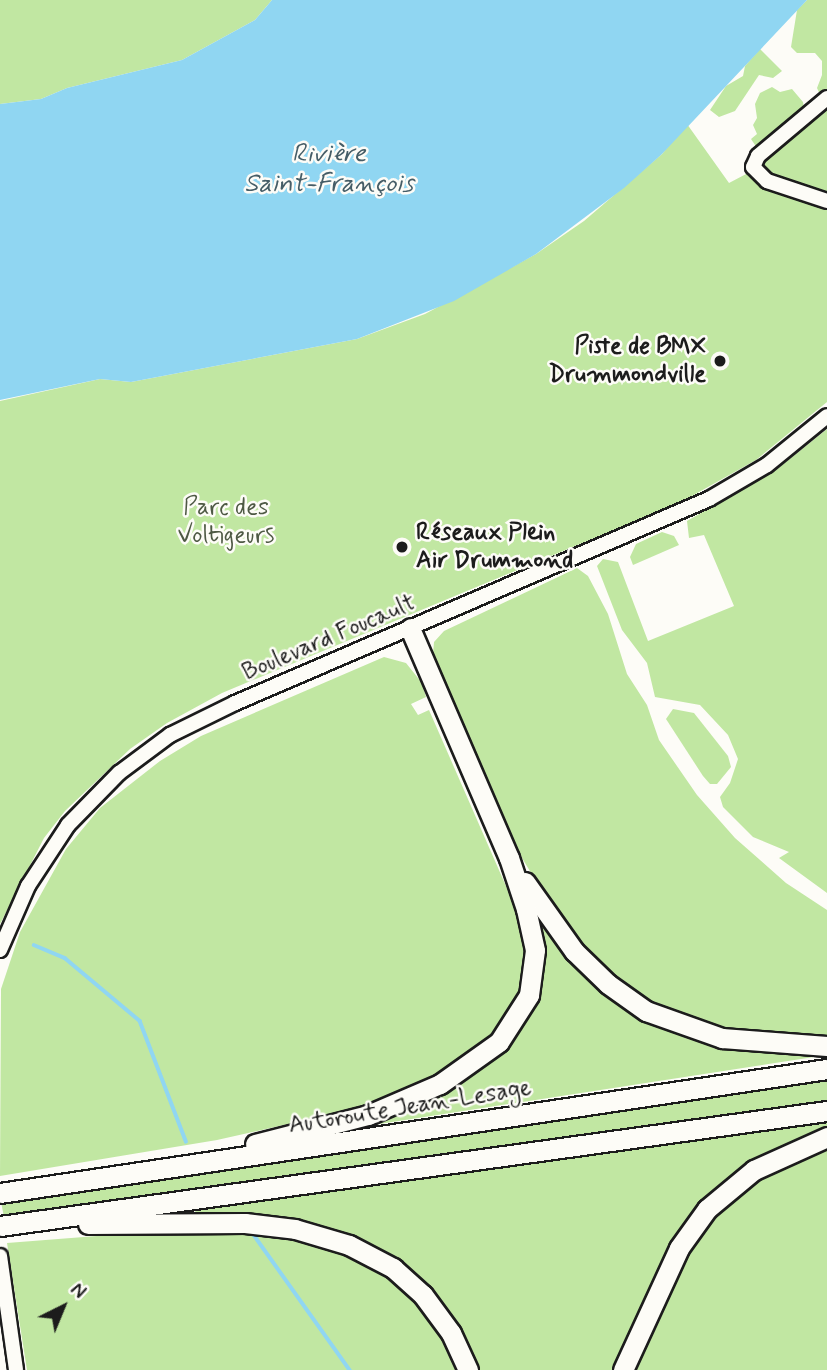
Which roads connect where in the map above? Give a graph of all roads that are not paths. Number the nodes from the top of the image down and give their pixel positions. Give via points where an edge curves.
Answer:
1 (827, 98) edge
2 (827, 201) edge
3 (827, 416) edge
4 (410, 628) junction
5 (509, 858) junction
6 (0, 950) edge
7 (827, 1046) edge
8 (827, 1069) edge
9 (827, 1111) edge
10 (827, 1136) edge
11 (139, 1172) junction
12 (0, 1193) edge
13 (1, 1226) edge
14 (0, 1256) edge
15 (16, 1370) edge
16 (468, 1370) edge
17 (623, 1370) edge

1 - 2 street via 758,156 753,167 767,181
3 - 4 street, Boulevard Foucault via 767,465 709,499
4 - 5 highway
4 - 6 street, Boulevard Foucault via 208,715 128,765 80,811 52,847 23,895
5 - 7 highway via 574,951 608,984 646,1011 687,1029 734,1041
5 - 11 highway via 533,933 535,969 518,1019 484,1055 440,1084 379,1112
8 - 11 highway, Autoroute Jean-Lesage
9 - 13 highway
10 - 17 highway via 763,1165 707,1209 679,1248
11 - 12 highway, Autoroute Jean-Lesage
13 - 16 highway via 237,1222 337,1241 377,1258 416,1287 447,1325
14 - 15 street

